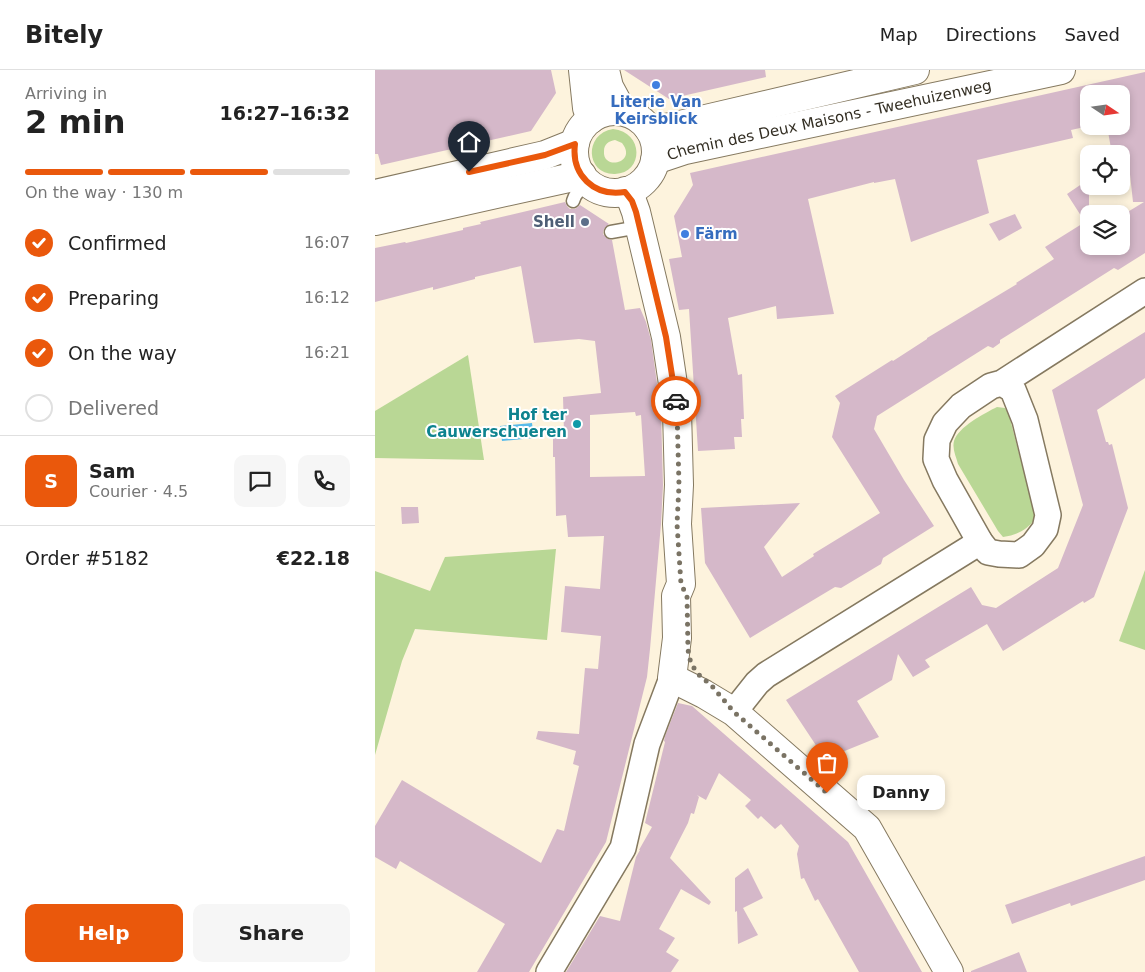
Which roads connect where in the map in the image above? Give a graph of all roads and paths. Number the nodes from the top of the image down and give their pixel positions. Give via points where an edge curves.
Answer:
1 (583, 70) edge
2 (605, 70) edge
3 (915, 70) edge
4 (1061, 70) edge
5 (622, 111) junction
6 (591, 119) junction
7 (649, 129) junction
8 (575, 144) junction
9 (655, 160) junction
10 (580, 186) junction
11 (625, 192) junction
12 (375, 194) edge
13 (375, 222) edge
14 (639, 227) junction
15 (611, 232) dead end
16 (1145, 291) edge
17 (1002, 383) junction
18 (980, 542) junction
19 (681, 584) junction
20 (671, 678) junction
21 (734, 712) junction
22 (549, 972) edge
23 (949, 972) edge

1 - 6 street
2 - 5 street via 609,87
3 - 7 street, Chemin des Deux Maisons - Tweehuizenweg via 661,129
4 - 9 street, Chemin des Deux Maisons - Tweehuizenweg via 695,148
5 - 6 street via 605,112
5 - 7 street via 638,118
6 - 8 street
7 - 9 street via 655,143
8 - 10 street
8 - 12 street via 545,155
9 - 11 street via 648,176
10 - 11 street
10 - 13 street
11 - 14 street via 632,201
14 - 15 lane
14 - 19 street via 666,337 677,411 677,524
16 - 17 street
17 - 18 street via 991,386 961,406 945,423 937,440 936,459
17 - 18 street via 1013,390 1025,420 1049,515 1045,530 1019,555 988,552
18 - 21 street via 766,675
19 - 20 street via 676,596 677,638
19 - 21 street via 687,596 691,664
20 - 21 street
20 - 22 street via 647,744 623,848
21 - 23 street via 867,828

